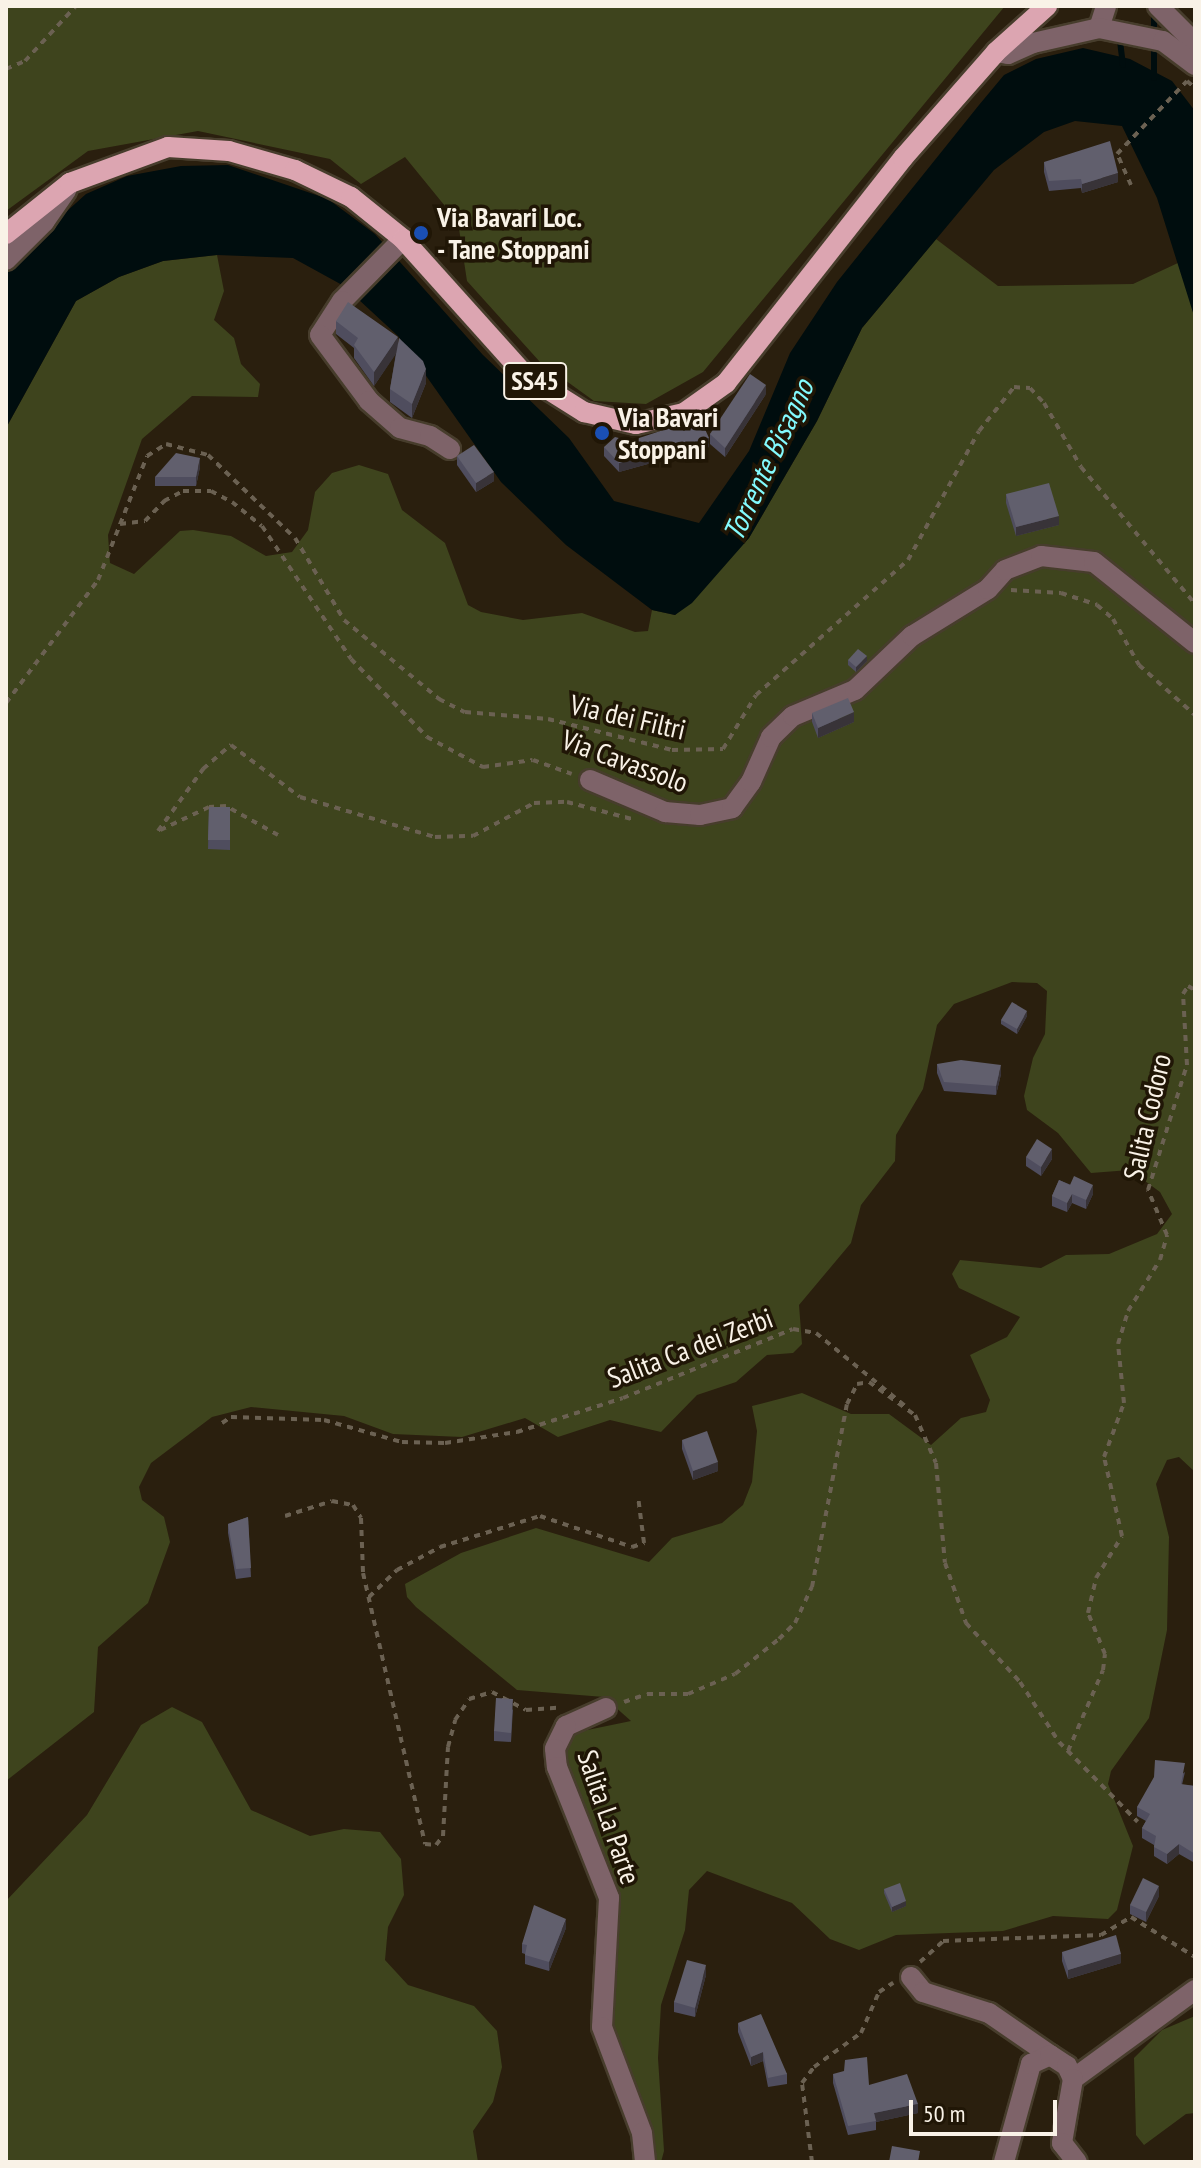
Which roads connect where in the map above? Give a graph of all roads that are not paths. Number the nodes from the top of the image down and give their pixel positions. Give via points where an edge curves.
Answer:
1 (1047, 6) edge
2 (1106, 6) edge
3 (1158, 6) edge
4 (1099, 28) junction
5 (1195, 43) edge
6 (996, 52) junction
7 (1191, 73) edge
8 (70, 183) junction
9 (6, 234) edge
10 (398, 244) junction
11 (6, 260) edge
12 (450, 449) dead end
13 (1195, 643) edge
14 (590, 780) road end
15 (606, 1708) road end
16 (911, 1977) dead end
17 (1195, 1990) edge
18 (1050, 2055) junction
19 (1073, 2079) junction
20 (645, 2162) edge
21 (1004, 2162) edge
22 (1077, 2162) edge

1 - 6 main road
2 - 4 street
3 - 5 street
4 - 6 street via 1008,54
4 - 7 street via 1163,41
6 - 10 main road, SS45 via 903,158 726,383 684,413 636,424 610,421 572,405 525,375
8 - 9 main road, SS45
8 - 10 main road, SS45 via 168,147 229,151 295,170 351,197
8 - 11 street via 44,222
10 - 12 street via 342,301 321,331 323,340 369,401 400,428 430,436
13 - 14 street, Via Cavassolo via 1094,562 1041,556 1005,570 988,589 912,636 855,690 793,716 771,737 751,782 732,808 700,815 665,812
15 - 20 street, Salita La Parte via 566,1726 555,1749 557,1767 609,1898 602,2027 642,2133
16 - 18 street via 923,1992 989,2013
17 - 19 street
18 - 19 street via 1067,2066
18 - 21 street via 1031,2064
19 - 22 street via 1062,2143

